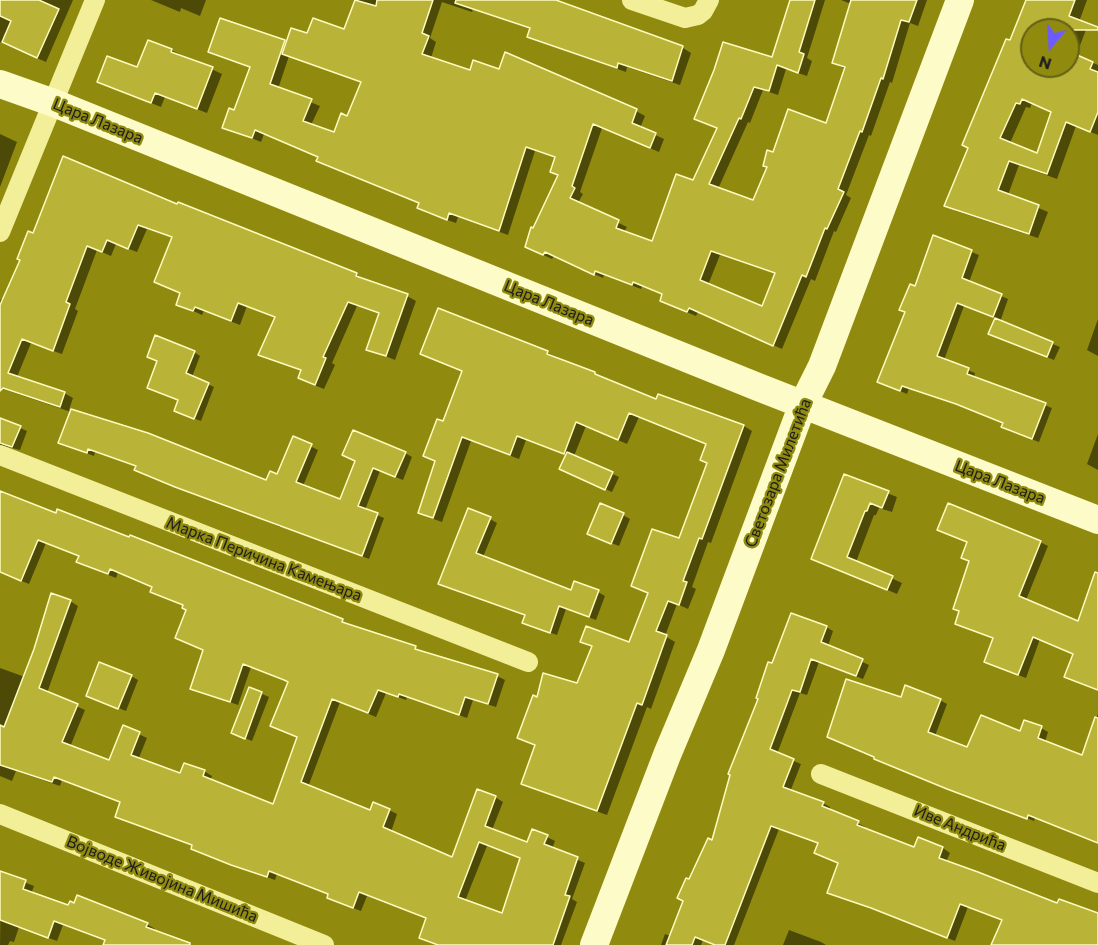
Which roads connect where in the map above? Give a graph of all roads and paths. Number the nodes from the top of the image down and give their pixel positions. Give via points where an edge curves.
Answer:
1 (95, 0) edge
2 (632, 0) edge
3 (709, 0) edge
4 (960, 0) edge
5 (0, 84) edge
6 (54, 104) junction
7 (0, 232) edge
8 (803, 405) junction
9 (0, 455) edge
10 (1098, 520) edge
11 (528, 662) dead end
12 (821, 774) dead end
13 (0, 814) edge
14 (1098, 883) edge
15 (324, 945) edge
16 (594, 945) edge

1 - 6 street
2 - 3 street via 685,18 698,15
4 - 8 main road, Светозара Милетића via 822,366
5 - 6 main road, Цара Лазара
6 - 7 street
6 - 8 main road, Цара Лазара
8 - 10 main road, Цара Лазара
8 - 16 main road, Светозара Милетића
9 - 11 street, Марка Перичина Камењара
12 - 14 street, Иве Андрића
13 - 15 street, Војводе Живојина Мишића

